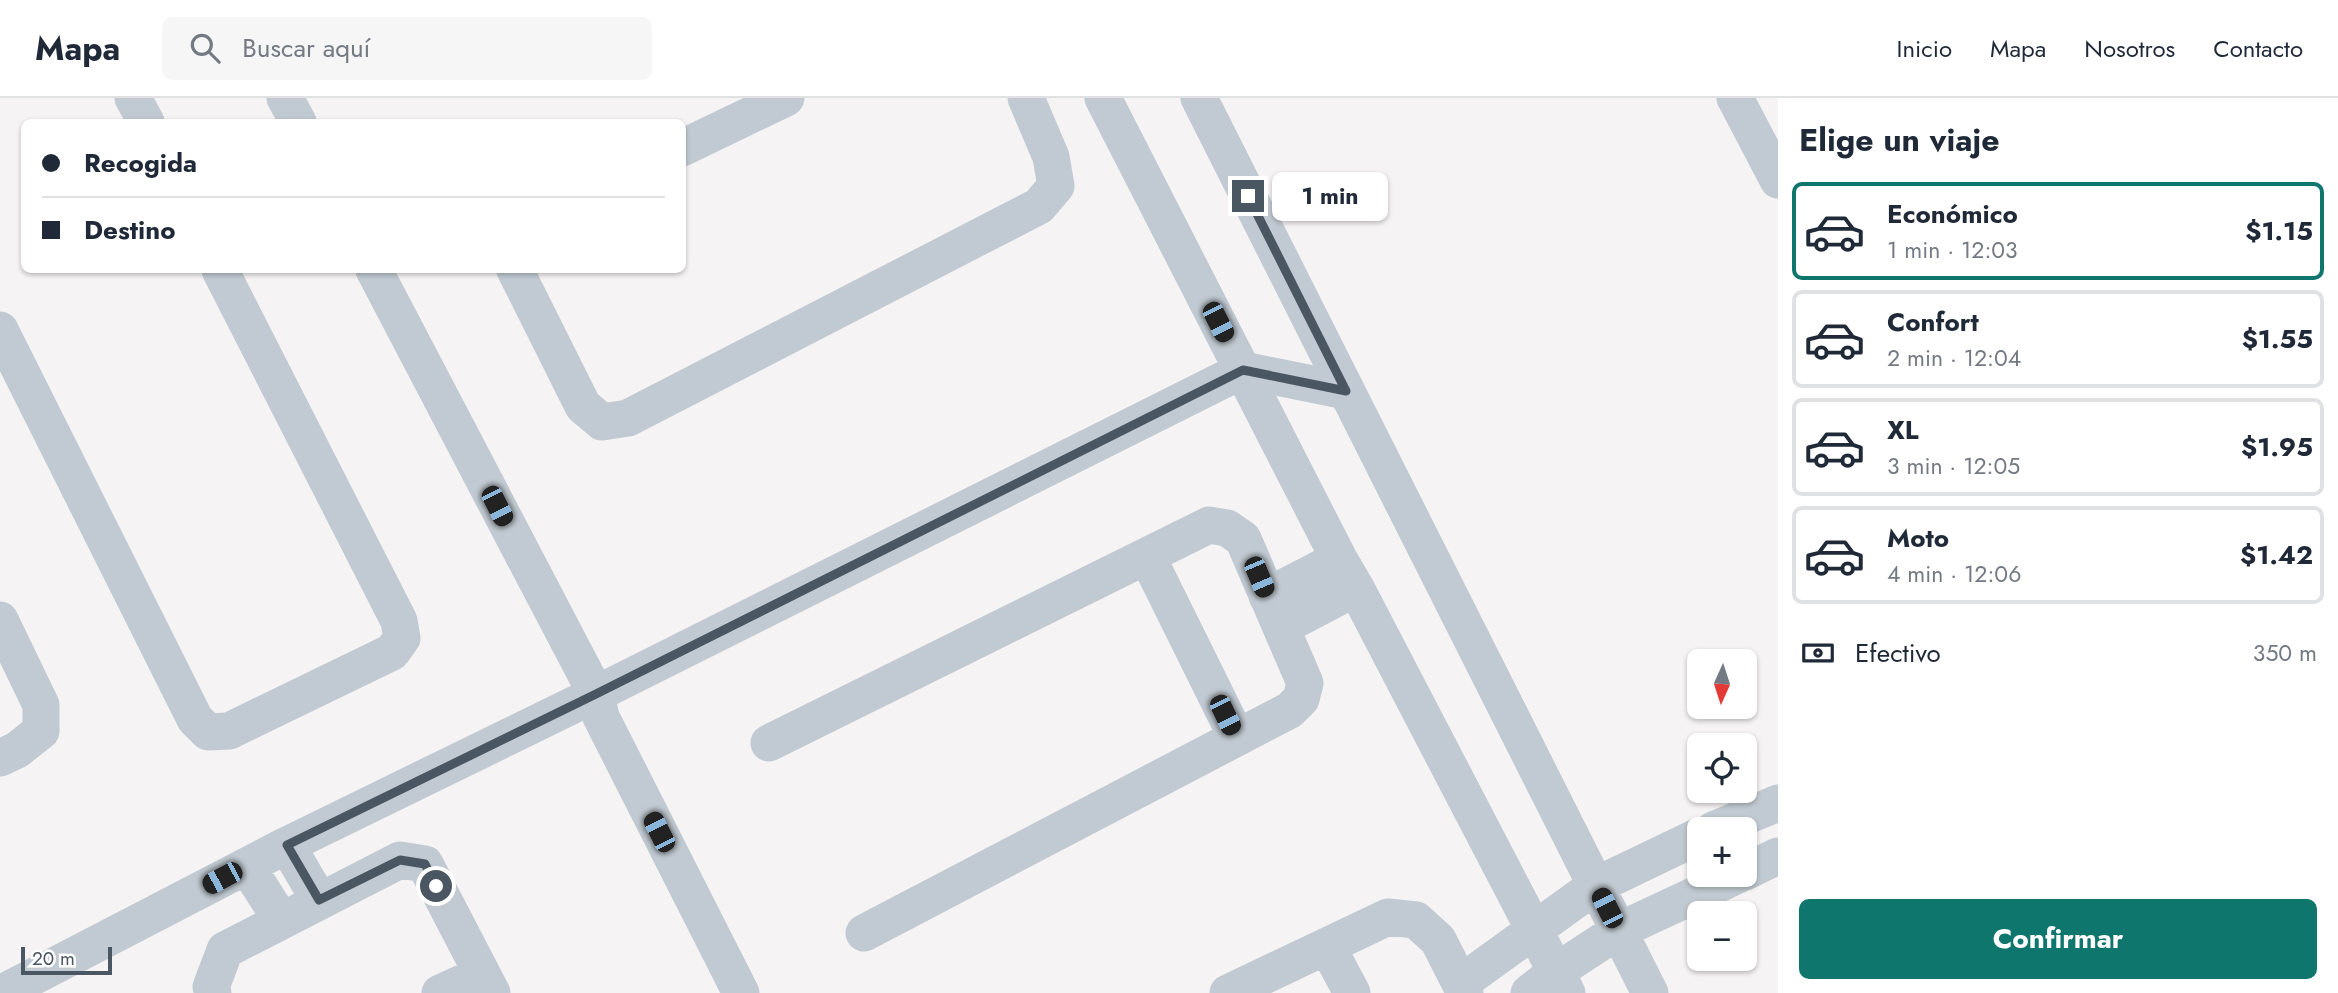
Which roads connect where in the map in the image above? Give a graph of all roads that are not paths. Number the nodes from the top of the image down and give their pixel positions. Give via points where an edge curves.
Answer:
1 (133, 98) edge
2 (285, 98) edge
3 (786, 98) edge
4 (1026, 98) edge
5 (1103, 98) edge
6 (1199, 98) edge
7 (1735, 98) edge
8 (144, 119) edge
9 (296, 119) edge
10 (686, 146) edge
11 (1778, 180) edge
12 (222, 273) edge
13 (376, 273) edge
14 (516, 273) edge
15 (0, 330) edge
16 (1243, 370) junction
17 (1346, 391) junction
18 (1147, 556) junction
19 (1347, 573) junction
20 (1275, 612) junction
21 (0, 620) edge
22 (596, 694) junction
23 (1237, 738) junction
24 (769, 743) dead end
25 (0, 758) edge
26 (1778, 803) edge
27 (1744, 817) edge
28 (1687, 842) edge
29 (287, 845) junction
30 (1778, 856) edge
31 (247, 866) junction
32 (1757, 866) edge
33 (1595, 886) junction
34 (1712, 887) edge
35 (319, 900) junction
36 (281, 920) junction
37 (1534, 931) junction
38 (1618, 931) junction
39 (864, 933) dead end
40 (1327, 946) junction
41 (1562, 982) edge
42 (487, 983) edge
43 (1463, 988) edge
44 (2, 993) edge
45 (213, 993) edge
46 (440, 993) edge
47 (741, 993) edge
48 (1228, 993) edge
49 (1352, 993) edge
50 (1529, 993) edge
51 (1650, 993) edge

1 - 8 street
2 - 9 street
3 - 10 street
4 - 14 street via 1051,157 1056,186 1039,206 628,418 602,422 583,406
5 - 16 street
6 - 17 street
7 - 11 street
12 - 15 street via 399,621 402,638 392,652 229,731 208,733 195,719
13 - 22 street
16 - 17 street
16 - 19 street
16 - 22 street
17 - 33 street
18 - 20 street via 1209,525 1227,528 1243,539
18 - 23 street
18 - 24 street
19 - 20 street
19 - 37 street
20 - 23 street via 1305,683 1301,699 1290,710
21 - 25 street via 41,705 41,731
22 - 29 street
22 - 47 street via 601,717
23 - 39 street
26 - 27 street
28 - 33 street
29 - 31 street
29 - 35 street
30 - 32 street
31 - 36 street
31 - 44 street
33 - 37 street
33 - 38 street
34 - 38 street
35 - 36 street
35 - 42 street via 400,860 425,864
36 - 45 street via 225,950 211,987
37 - 41 street
37 - 43 street
38 - 41 street
38 - 51 street
40 - 43 street via 1388,917 1416,920 1438,940
40 - 48 street
40 - 49 street
41 - 50 street
42 - 46 street

